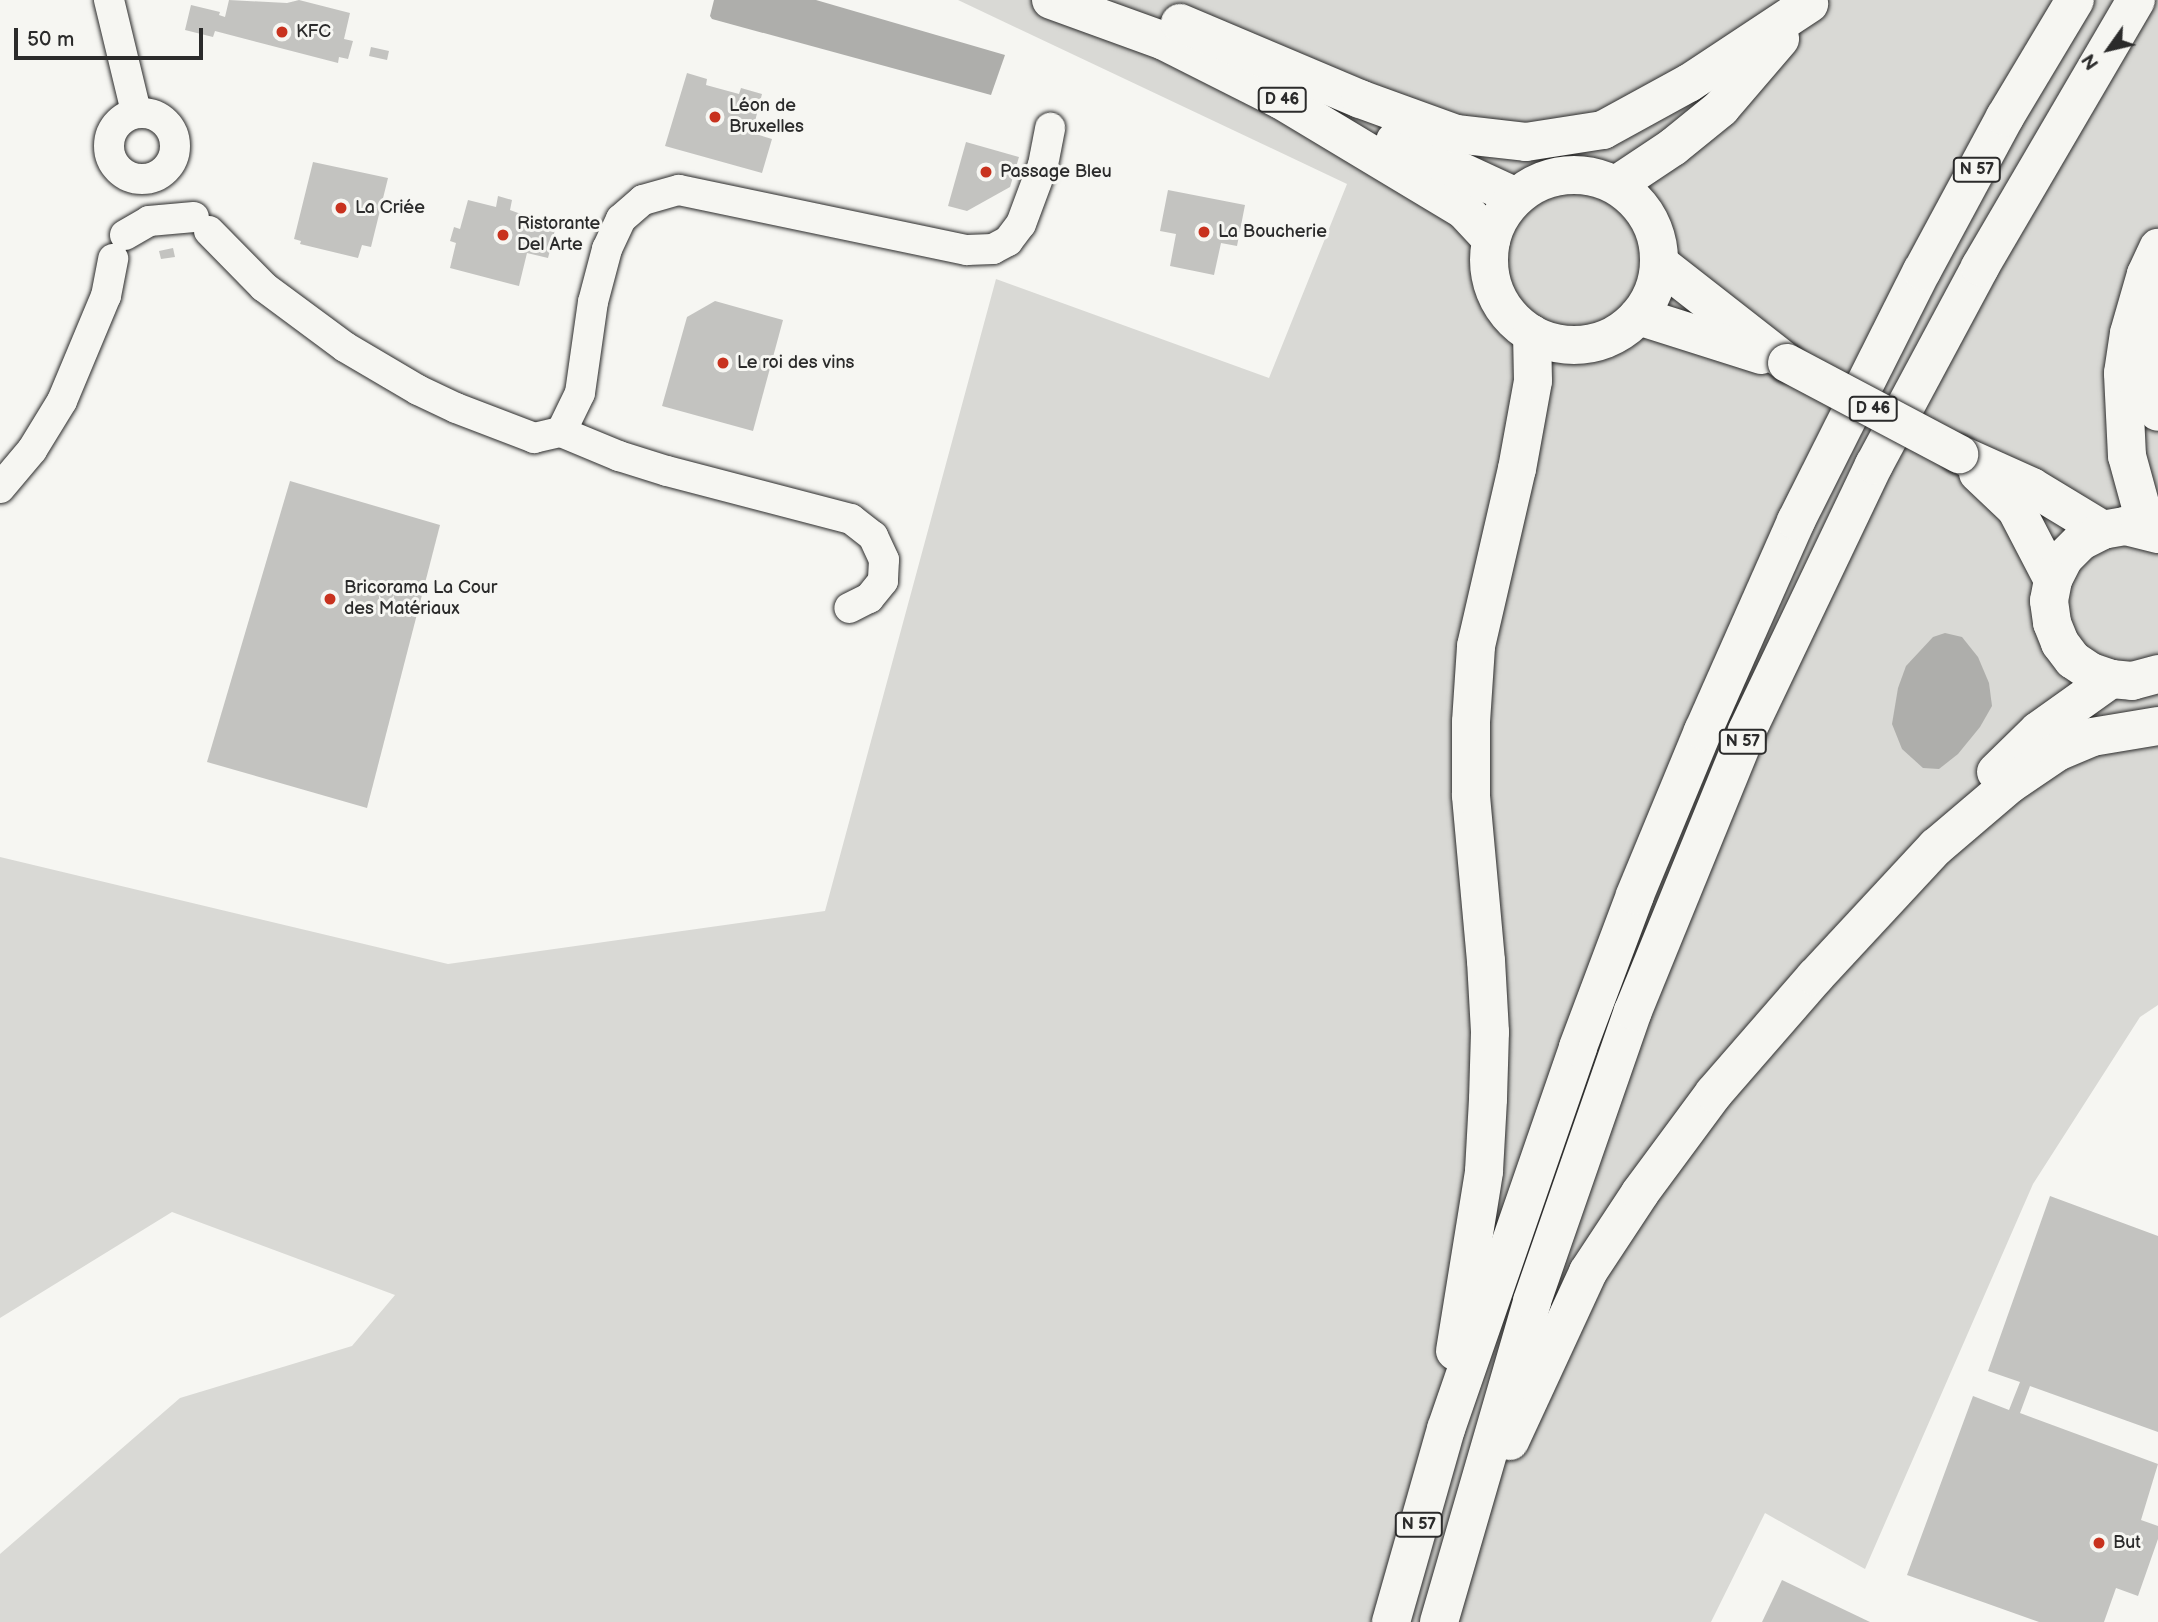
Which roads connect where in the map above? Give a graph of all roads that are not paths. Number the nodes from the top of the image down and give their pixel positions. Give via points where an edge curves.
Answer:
1 (109, 0) edge
2 (1051, 0) edge
3 (1123, 0) edge
4 (2075, 0) edge
5 (2136, 0) edge
6 (1811, 2) edge
7 (1180, 23) junction
8 (135, 112) dead end
9 (1050, 128) dead end
10 (1616, 186) junction
11 (1516, 197) junction
12 (1491, 239) junction
13 (2158, 248) edge
14 (1659, 263) junction
15 (2158, 289) edge
16 (1638, 316) junction
17 (1532, 334) junction
18 (1787, 363) junction
19 (2158, 412) edge
20 (561, 432) junction
21 (1959, 454) junction
22 (0, 488) edge
23 (2103, 530) junction
24 (2152, 531) edge
25 (2053, 580) junction
26 (849, 608) dead end
27 (2158, 674) edge
28 (2111, 679) junction
29 (2158, 726) edge
30 (1936, 847) junction
31 (1446, 1429) junction
32 (1464, 1533) junction
33 (1391, 1622) edge
34 (1439, 1622) edge

1 - 8 street
2 - 12 main road, D 46 via 1164,41 1281,100 1464,210
3 - 7 main road, D 46
4 - 31 main road, N 57 via 1922,271 1796,521 1703,731 1577,1047
5 - 32 main road, N 57 via 1980,267 1874,466 1747,731 1633,1011 1532,1301
6 - 7 main road via 1689,83 1603,130 1526,142 1456,134
6 - 10 main road via 1721,108
7 - 11 main road, D 46 via 1299,93
9 - 20 street via 1043,165 1021,224 1008,241 993,249 967,250 678,190 643,200 621,219 607,249 593,302 580,393
10 - 11 main road via 1591,176 1564,175 1539,182
10 - 14 main road via 1640,205 1655,233
11 - 12 main road
12 - 17 main road via 1494,289 1509,315
13 - 24 main road via 2129,333 2123,373 2127,456
14 - 16 main road via 1656,282
14 - 18 main road, D 46
15 - 19 main road via 2153,336
16 - 17 main road via 1600,341 1577,345
16 - 18 main road, D 46
17 - 31 main road via 1532,380 1475,658 1471,795 1487,973 1488,1100 1484,1171
18 - 21 main road, D 46, bridge
20 - 22 street via 534,438 418,390 345,347 264,287 201,224 149,221 119,247 106,296 61,401 32,450
20 - 26 street via 667,471 851,519 873,536 884,560 883,581 869,598
21 - 23 main road, D 46 via 2032,487
21 - 25 main road, D 46 via 2016,509
23 - 24 main road via 2125,526
23 - 25 main road via 2081,541 2064,558
25 - 28 main road via 2049,601 2060,643 2073,660
27 - 28 main road via 2132,681
28 - 30 main road via 2038,731 1973,794
29 - 30 main road via 2092,737 2057,752 2010,784
30 - 32 main road via 1714,1093 1640,1193 1588,1272
31 - 33 main road, N 57
32 - 34 main road, N 57

